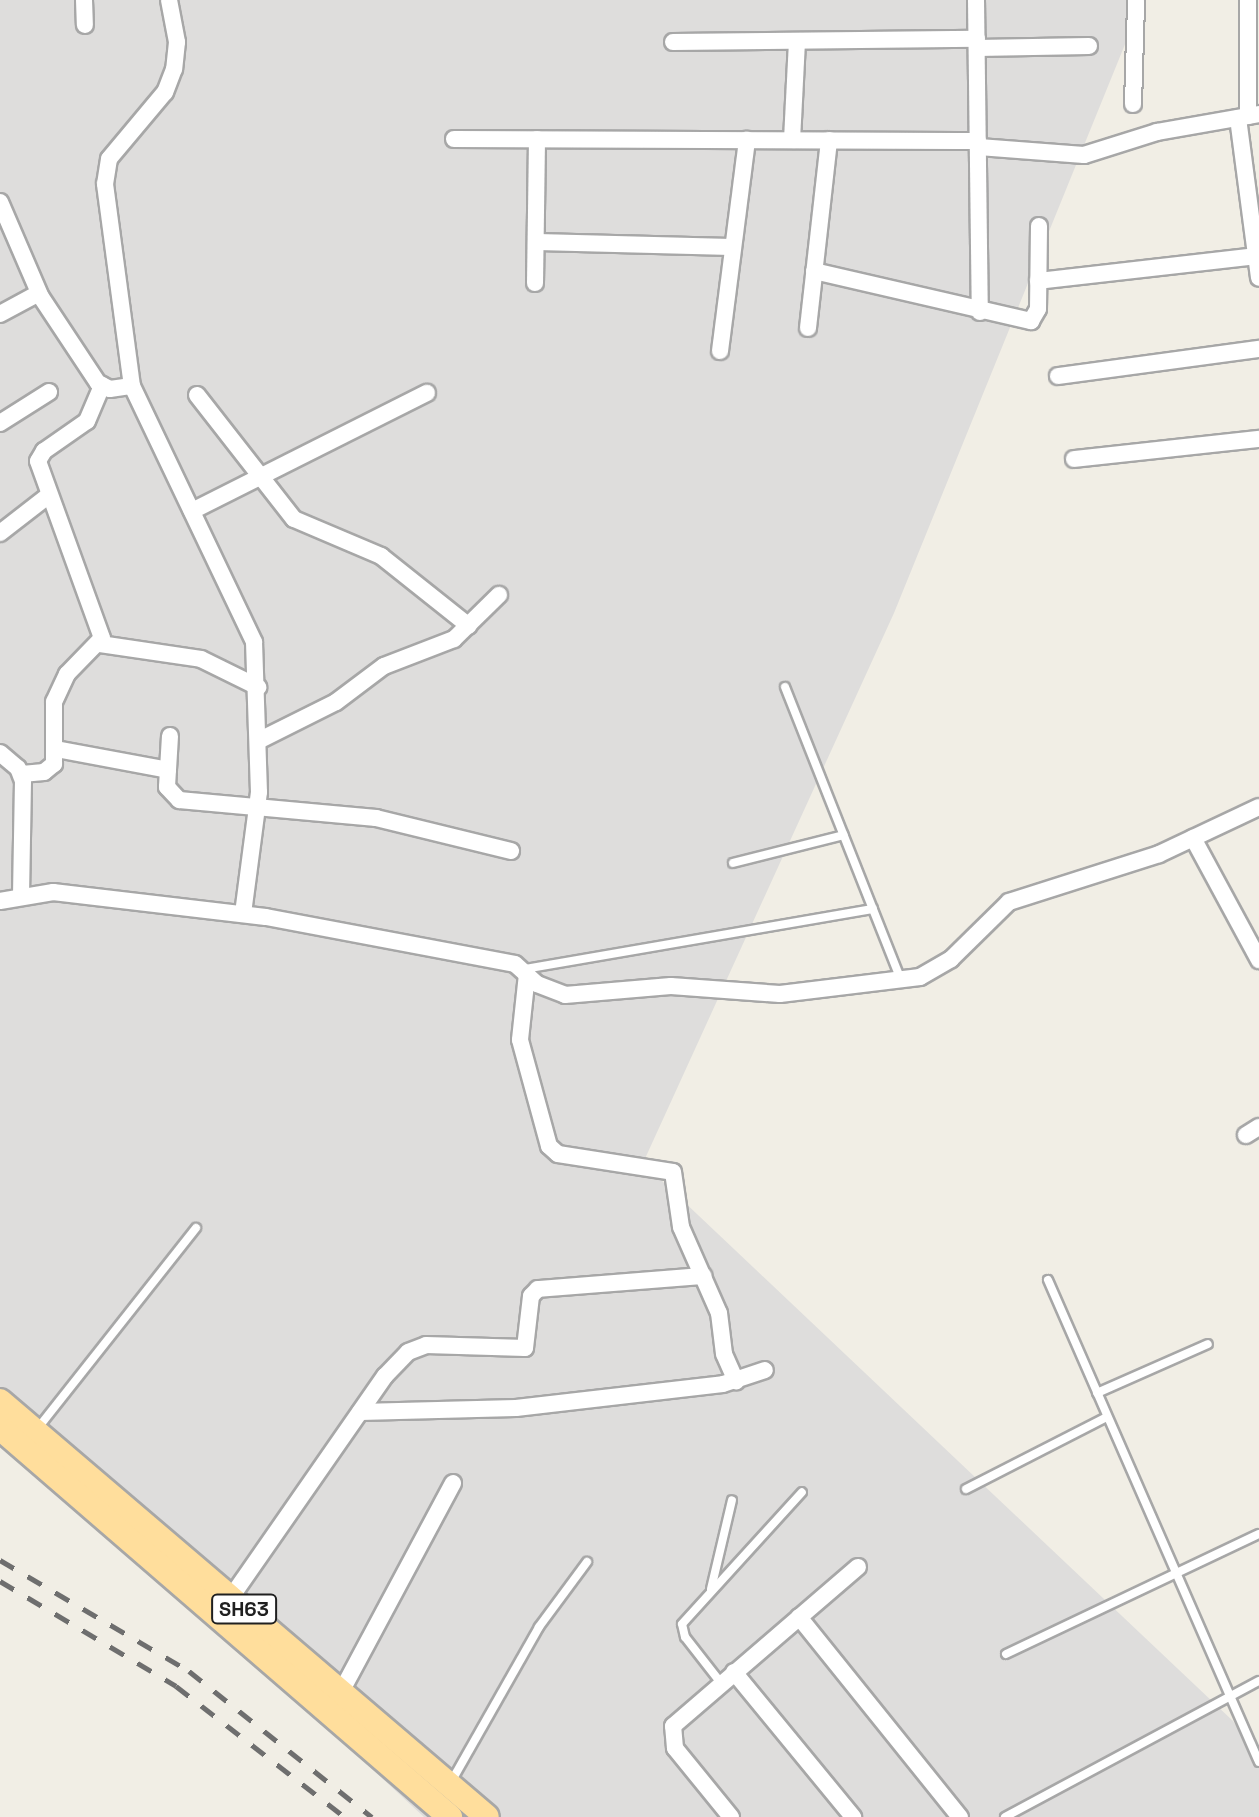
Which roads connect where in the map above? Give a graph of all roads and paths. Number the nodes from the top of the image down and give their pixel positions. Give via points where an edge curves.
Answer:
1 (84, 0) edge
2 (169, 0) edge
3 (976, 0) edge
4 (1136, 0) edge
5 (1248, 0) edge
6 (85, 25) dead end
7 (797, 41) junction
8 (673, 42) dead end
9 (977, 44) junction
10 (1089, 46) dead end
11 (1133, 104) dead end
12 (1248, 116) edge
13 (454, 139) dead end
14 (537, 139) junction
15 (747, 140) junction
16 (792, 140) junction
17 (829, 140) junction
18 (978, 144) junction
19 (1252, 168) edge
20 (0, 202) edge
21 (1039, 226) dead end
22 (7, 232) edge
23 (536, 242) junction
24 (733, 247) junction
25 (1256, 256) junction
26 (814, 271) junction
27 (1259, 278) edge
28 (1038, 281) junction
29 (535, 283) dead end
30 (39, 293) junction
31 (980, 312) junction
32 (0, 314) edge
33 (808, 328) dead end
34 (1259, 349) edge
35 (720, 351) dead end
36 (1058, 376) dead end
37 (102, 385) junction
38 (132, 386) junction
39 (49, 392) dead end
40 (427, 393) dead end
41 (197, 395) dead end
42 (0, 423) edge
43 (1259, 439) edge
44 (1074, 459) dead end
45 (259, 478) junction
46 (49, 495) junction
47 (192, 511) junction
48 (0, 533) edge
49 (499, 595) dead end
50 (469, 626) junction
51 (100, 644) junction
52 (258, 687) junction
53 (785, 687) dead end
54 (170, 736) dead end
55 (258, 741) junction
56 (56, 749) junction
57 (0, 753) edge
58 (168, 770) junction
59 (22, 774) junction
60 (1259, 807) edge
61 (257, 810) junction
62 (844, 835) junction
63 (1193, 838) junction
64 (511, 851) dead end
65 (733, 863) dead end
66 (21, 894) junction
67 (0, 901) edge
68 (873, 909) junction
69 (243, 914) junction
70 (1259, 960) edge
71 (526, 972) junction
72 (902, 982) junction
73 (196, 1228) dead end
74 (703, 1276) junction
75 (1048, 1280) dead end
76 (1208, 1344) dead end
77 (765, 1370) dead end
78 (736, 1381) junction
79 (1097, 1393) junction
80 (0, 1401) edge
81 (360, 1412) junction
82 (1107, 1417) junction
83 (0, 1428) edge
84 (35, 1431) junction
85 (453, 1483) dead end
86 (966, 1489) dead end
87 (802, 1492) dead end
88 (732, 1500) dead end
89 (1259, 1534) edge
90 (587, 1562) dead end
91 (858, 1567) dead end
92 (1176, 1574) junction
93 (710, 1592) junction
94 (224, 1608) junction
95 (799, 1617) junction
96 (1006, 1654) dead end
97 (728, 1678) junction
98 (1259, 1681) edge
99 (341, 1692) junction
100 (1228, 1697) junction
101 (1259, 1762) edge
102 (450, 1785) junction
103 (450, 1817) edge
104 (487, 1817) edge
105 (731, 1817) edge
106 (853, 1817) edge
107 (960, 1817) edge
108 (1005, 1817) edge

1 - 6 street
2 - 38 street via 177,42 174,69 165,92 116,148 106,171
3 - 9 street
4 - 11 street
5 - 12 street
7 - 8 street
7 - 9 street
7 - 16 street
9 - 10 street
9 - 18 street
12 - 18 street via 1157,132 1084,155
12 - 19 street
13 - 14 street
14 - 15 street
14 - 23 street
15 - 16 street
15 - 24 street
16 - 17 street
17 - 18 street
17 - 26 street
18 - 31 street
19 - 25 street
20 - 22 street
21 - 28 street
22 - 30 street
23 - 24 street
23 - 29 street
24 - 35 street
25 - 27 street
25 - 28 street
26 - 31 street
26 - 33 street
28 - 31 street via 1038,309 1031,321
30 - 32 street
30 - 37 street
34 - 36 street
37 - 38 street
37 - 46 street via 87,421 39,456
38 - 47 street
39 - 42 street
40 - 45 street
41 - 45 street
43 - 44 street
45 - 47 street
45 - 50 street via 301,524 381,556
46 - 48 street
46 - 51 street via 102,631
47 - 52 street via 254,642
49 - 50 street
50 - 55 street via 454,639 384,666 336,702
51 - 52 street via 201,659
51 - 56 street via 67,674 54,702
52 - 55 street
53 - 62 lane
54 - 58 street
55 - 61 street
56 - 58 street
56 - 59 street via 50,769
57 - 59 street
58 - 61 street via 167,787 179,800
59 - 66 street
60 - 63 street
61 - 64 street via 376,818
61 - 69 street
62 - 65 lane
62 - 68 lane
63 - 70 street
63 - 72 street via 1017,898 937,970
66 - 67 street
66 - 69 street via 53,892
68 - 71 lane
68 - 72 lane
69 - 71 street
71 - 72 street via 565,995 671,986 765,995
71 - 74 street via 520,1040 549,1146 558,1154 673,1172 681,1227
73 - 84 lane
74 - 78 street via 719,1313 724,1354
74 - 81 street via 538,1289 531,1296 525,1348 417,1348 393,1366
75 - 79 lane
76 - 79 lane
77 - 78 street
78 - 81 street via 516,1408
79 - 82 lane
80 - 84 main road, SH63
81 - 94 street
82 - 86 lane
82 - 92 lane
83 - 94 main road, SH63
84 - 94 main road, SH63
85 - 99 street
87 - 93 lane
88 - 93 lane
89 - 92 lane
90 - 102 lane via 539,1627
91 - 95 street
92 - 96 lane
92 - 100 lane
93 - 97 lane via 682,1630
94 - 99 main road, SH63
94 - 103 main road, SH63
95 - 97 street
95 - 107 street
97 - 105 street via 670,1732 675,1748
97 - 106 street
98 - 100 lane
99 - 102 main road, SH63
100 - 101 lane
100 - 108 lane
102 - 104 main road, SH63

